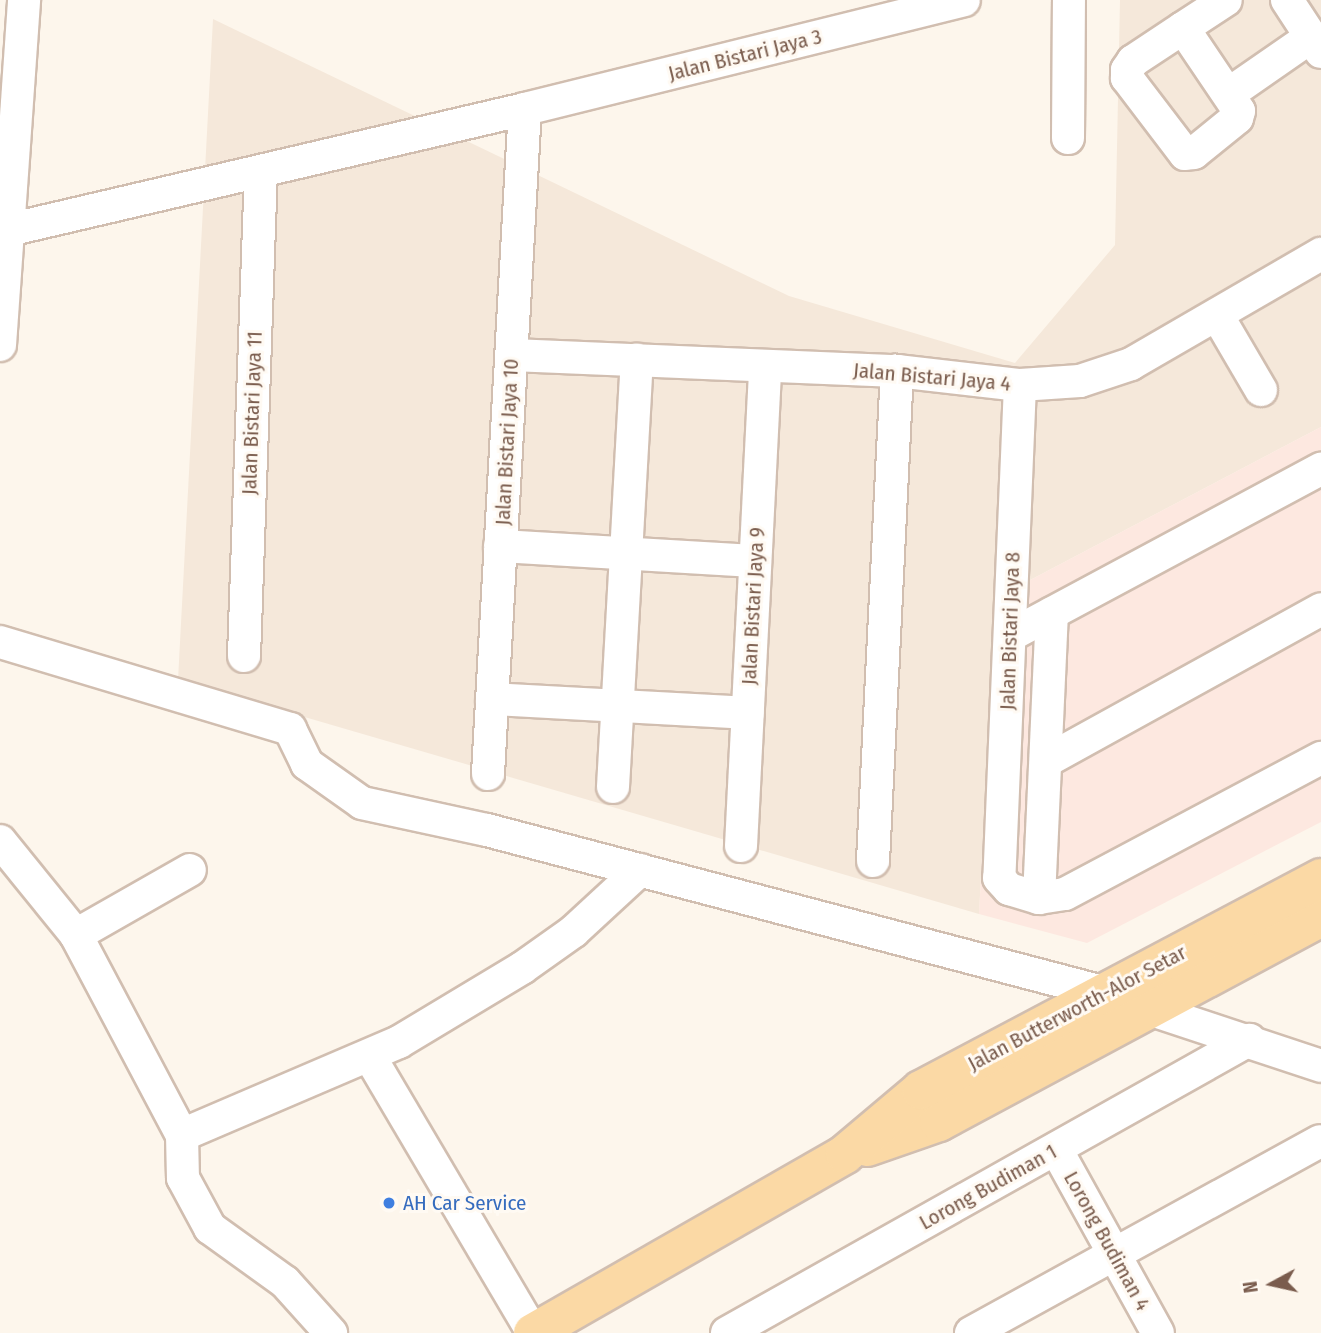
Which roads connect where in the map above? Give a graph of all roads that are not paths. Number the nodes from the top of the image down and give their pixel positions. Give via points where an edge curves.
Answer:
1 (24, 0) edge
2 (964, 0) edge
3 (1069, 0) edge
4 (1226, 0) edge
5 (1287, 0) edge
6 (1183, 28) junction
7 (1316, 45) edge
8 (1230, 93) junction
9 (525, 109) junction
10 (1068, 138) dead end
11 (261, 171) junction
12 (8, 230) junction
13 (1321, 254) edge
14 (1217, 315) junction
15 (0, 345) edge
16 (512, 355) junction
17 (637, 360) junction
18 (765, 367) junction
19 (897, 371) junction
20 (1020, 385) junction
21 (1261, 390) dead end
22 (1321, 469) edge
23 (500, 547) junction
24 (624, 555) junction
25 (755, 561) junction
26 (1321, 609) edge
27 (1052, 613) junction
28 (1011, 635) junction
29 (0, 642) edge
30 (244, 656) dead end
31 (492, 699) junction
32 (617, 708) junction
33 (748, 713) junction
34 (1321, 758) edge
35 (1048, 760) junction
36 (488, 774) dead end
37 (612, 787) dead end
38 (0, 841) edge
39 (741, 846) dead end
40 (873, 860) dead end
41 (190, 870) dead end
42 (640, 870) junction
43 (1321, 878) edge
44 (1039, 898) junction
45 (1321, 917) edge
46 (76, 935) junction
47 (1106, 993) junction
48 (1149, 1009) junction
49 (1249, 1041) junction
50 (370, 1057) junction
51 (1321, 1066) edge
52 (182, 1135) junction
53 (1321, 1142) edge
54 (1056, 1149) junction
55 (845, 1154) junction
56 (1115, 1254) junction
57 (331, 1333) edge
58 (533, 1333) edge
59 (727, 1333) edge
60 (971, 1333) edge
61 (1158, 1333) edge

1 - 12 street
2 - 9 street, Jalan Bistari Jaya 3
3 - 10 street
4 - 6 street
5 - 7 street
6 - 8 street
6 - 8 street via 1133,61 1126,78 1185,154 1194,153 1237,118 1238,105
7 - 8 street
9 - 11 street, Jalan Bistari Jaya 3
9 - 16 street, Jalan Bistari Jaya 10
11 - 12 street, Jalan Bistari Jaya 3
11 - 30 street, Jalan Bistari Jaya 11
12 - 15 street
13 - 14 street, Jalan Bistari Jaya 4
14 - 20 street, Jalan Bistari Jaya 4 via 1131,363 1080,381
14 - 21 street
16 - 17 street, Jalan Bistari Jaya 4
16 - 23 street, Jalan Bistari Jaya 10
17 - 18 street, Jalan Bistari Jaya 4
17 - 24 street
18 - 19 street, Jalan Bistari Jaya 4
18 - 25 street, Jalan Bistari Jaya 9
19 - 20 street, Jalan Bistari Jaya 4
19 - 40 street
20 - 28 street, Jalan Bistari Jaya 8
22 - 27 street
23 - 24 street
23 - 31 street, Jalan Bistari Jaya 10
24 - 25 street
24 - 32 street
25 - 33 street, Jalan Bistari Jaya 9
26 - 35 street
27 - 28 street
27 - 35 street
28 - 44 street, Jalan Bistari Jaya 8 via 999,878 1009,889
29 - 42 street via 290,729 307,764 362,803
31 - 32 street
31 - 36 street, Jalan Bistari Jaya 10
32 - 33 street
32 - 37 street
33 - 39 street, Jalan Bistari Jaya 9
34 - 44 street via 1102,877 1065,894
35 - 44 street
38 - 46 street
41 - 46 street
42 - 47 street
42 - 50 street via 574,931 523,968
43 - 47 main road, Jalan Butterworth-Alor Setar
45 - 48 main road, Jalan Butterworth-Alor Setar
46 - 52 street
47 - 55 main road, Jalan Butterworth-Alor Setar via 921,1090
48 - 49 street
48 - 55 main road, Jalan Butterworth-Alor Setar via 939,1122
49 - 51 street
49 - 54 street, Lorong Budiman 1
50 - 52 street
50 - 58 street
52 - 57 street via 183,1178 210,1228 285,1282
53 - 56 street
54 - 56 street, Lorong Budiman 4
54 - 59 street, Lorong Budiman 1
55 - 58 main road, Jalan Butterworth-Alor Setar
56 - 60 street
56 - 61 street, Lorong Budiman 4

